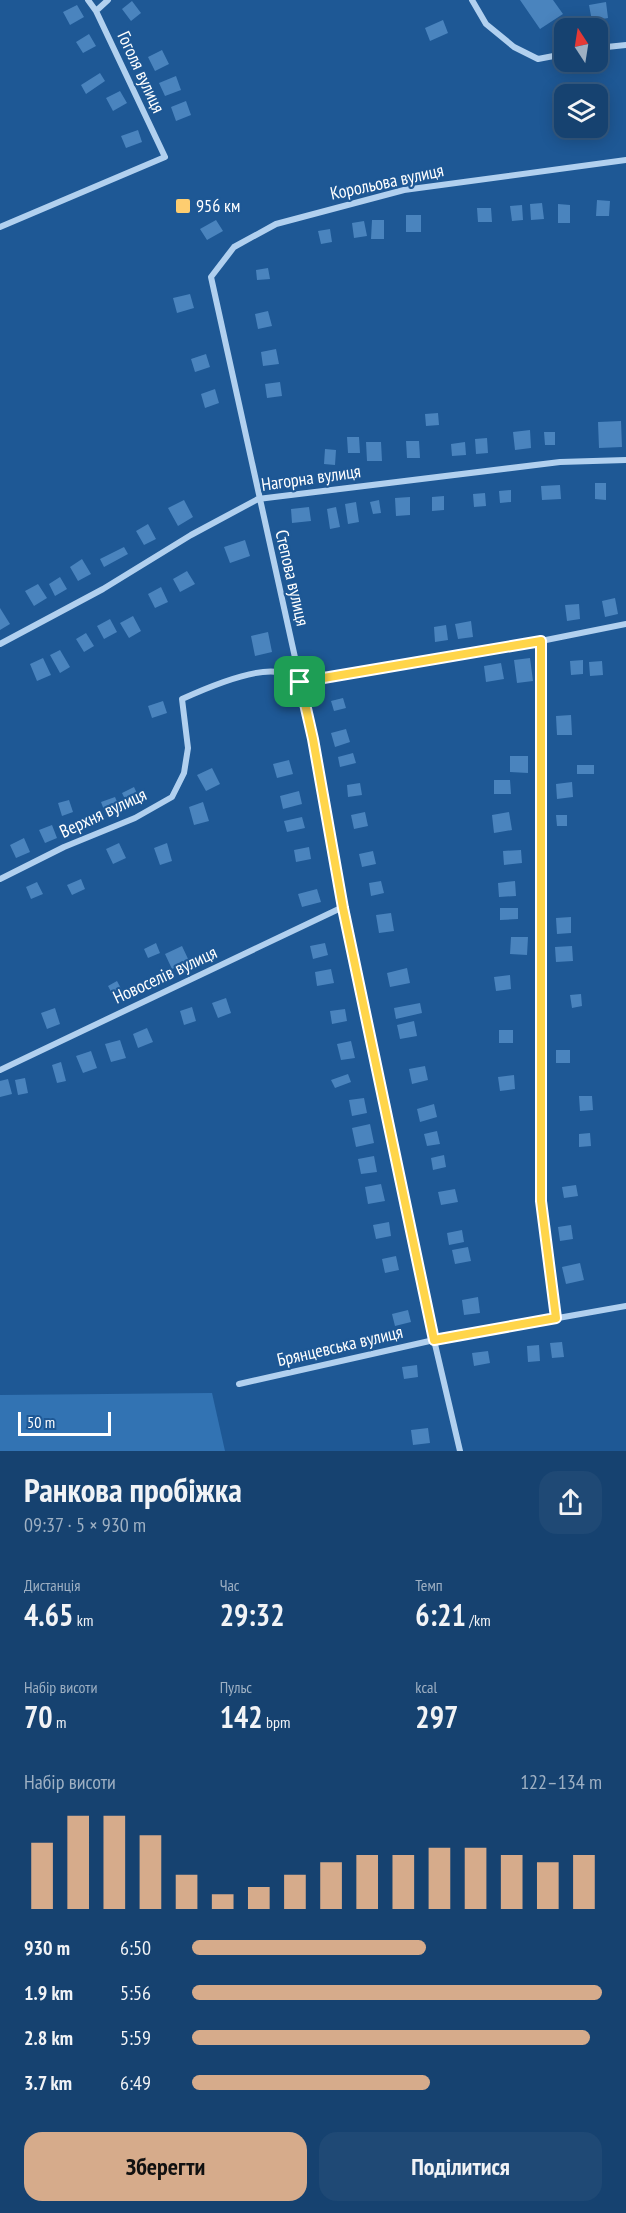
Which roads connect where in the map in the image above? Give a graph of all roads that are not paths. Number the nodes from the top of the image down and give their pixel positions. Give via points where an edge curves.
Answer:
1 (88, 0) edge
2 (108, 0) edge
3 (472, 0) edge
4 (96, 11) junction
5 (626, 45) edge
6 (608, 47) edge
7 (554, 56) edge
8 (626, 160) edge
9 (0, 228) edge
10 (210, 276) joint
11 (626, 460) edge
12 (258, 499) junction
13 (626, 624) edge
14 (541, 641) junction
15 (0, 644) edge
16 (300, 682) junction
17 (0, 879) edge
18 (343, 908) junction
19 (0, 1070) edge
20 (626, 1306) edge
21 (556, 1318) junction
22 (434, 1340) junction
23 (239, 1384) dead end
24 (460, 1451) edge

1 - 4 street, Гоголя вулиця
2 - 4 street
3 - 7 street via 486,24 514,47 538,59
4 - 9 street, Гоголя вулиця via 165,158
5 - 6 street
8 - 10 street, Корольова вулиця via 404,190 276,224 234,248
10 - 12 street, Степова вулиця
11 - 12 street, Нагорна вулиця via 560,462
12 - 15 street, Нагорна вулиця via 104,589
12 - 16 street, Степова вулиця
13 - 14 street
14 - 16 street
14 - 21 street via 541,1201
16 - 17 street, Верхня вулиця via 278,672 254,674 182,699 188,748 184,773 172,797 135,818
16 - 18 street, Степова вулиця
18 - 19 street, Новоселів вулиця
18 - 22 street, Степова вулиця
20 - 21 street, Брянцевська вулиця
21 - 22 street, Брянцевська вулиця
22 - 23 street, Брянцевська вулиця
22 - 24 street, Степова вулиця

